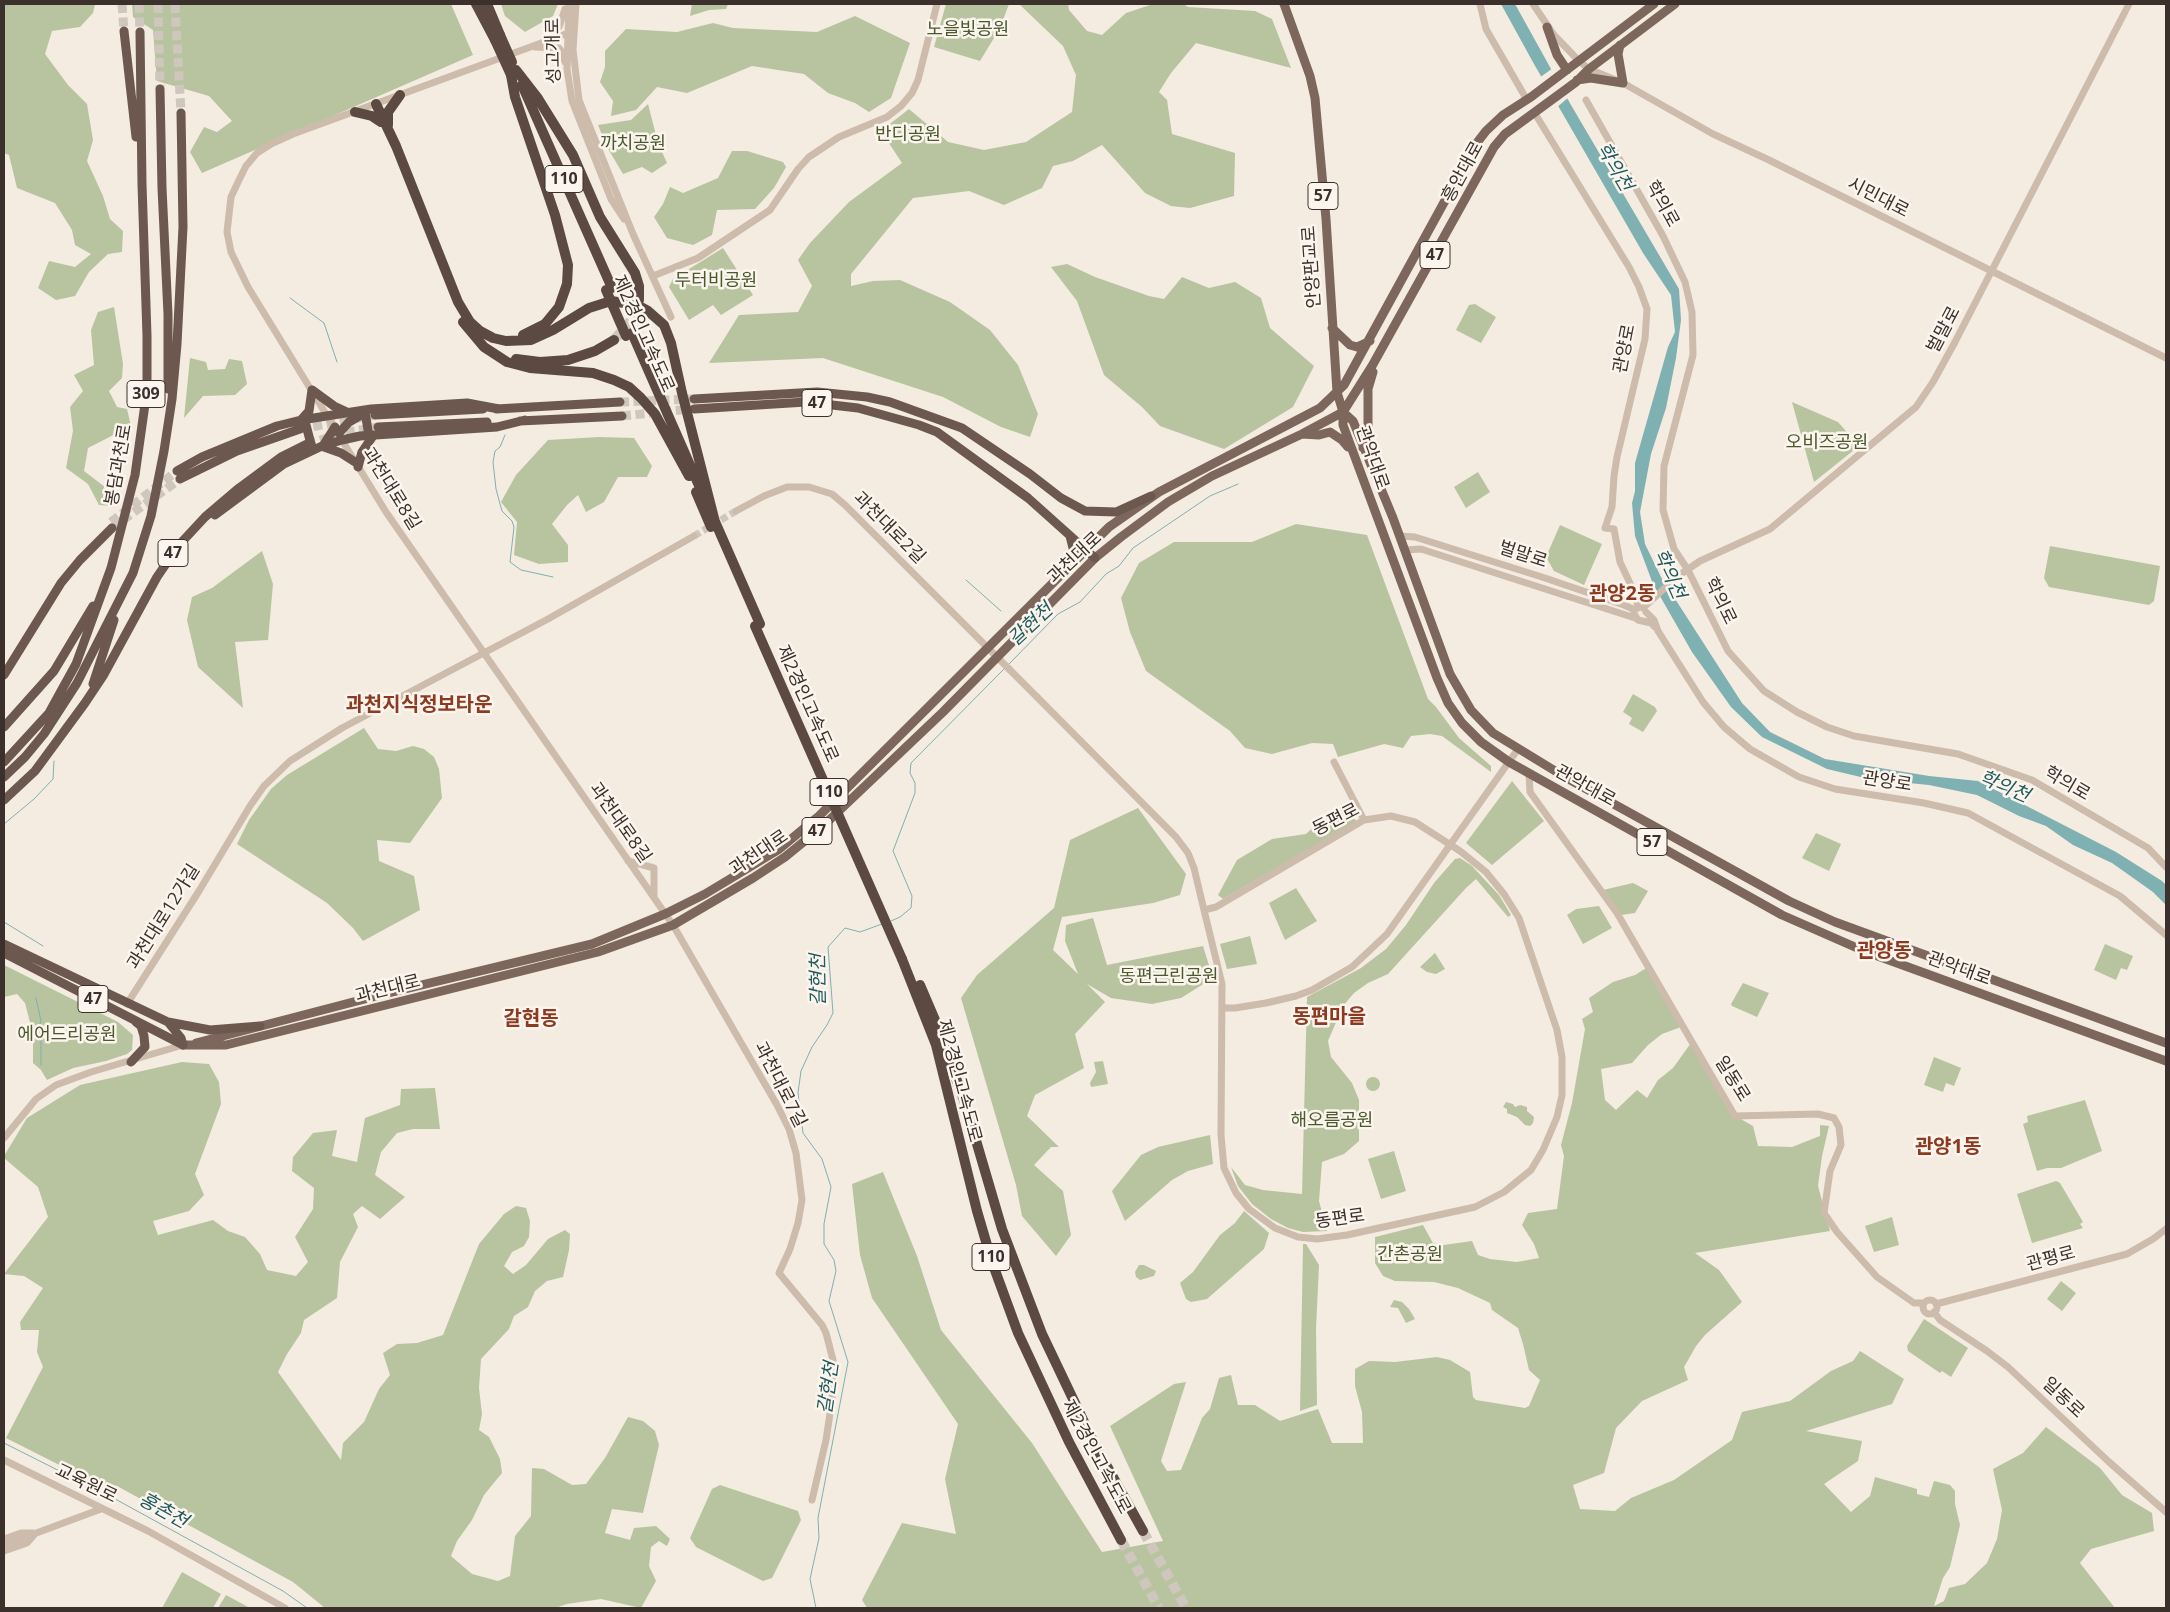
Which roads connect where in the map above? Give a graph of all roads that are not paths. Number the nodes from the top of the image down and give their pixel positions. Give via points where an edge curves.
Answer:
1 (476, 4) edge
2 (486, 4) edge
3 (568, 4) edge
4 (576, 4) edge
5 (937, 4) edge
6 (1284, 4) edge
7 (1480, 4) edge
8 (1533, 4) edge
9 (1654, 4) edge
10 (1675, 4) edge
11 (2129, 4) edge
12 (1547, 27) junction
13 (124, 31) tunnel mouth
14 (140, 32) tunnel mouth
15 (570, 32) junction
16 (497, 37) junction
17 (542, 42) junction
18 (1620, 45) junction
19 (529, 47) junction
20 (1579, 62) junction
21 (567, 69) junction
22 (1589, 69) junction
23 (1565, 71) junction
24 (513, 73) junction
25 (1574, 82) junction
26 (1623, 83) junction
27 (160, 89) tunnel mouth
28 (400, 95) junction
29 (1529, 99) junction
30 (1586, 100) dead end
31 (374, 105) junction
32 (1536, 111) junction
33 (355, 112) junction
34 (181, 113) tunnel mouth
35 (385, 125) junction
36 (142, 184) junction
37 (633, 234) junction
38 (1991, 271) junction
39 (653, 276) junction
40 (639, 300) tunnel mouth
41 (458, 302) junction
42 (670, 317) dead end
43 (1332, 328) junction
44 (629, 335) junction
45 (474, 336) junction
46 (614, 340) tunnel mouth
47 (1370, 341) junction
48 (2166, 358) edge
49 (1376, 360) junction
50 (312, 390) junction
51 (1336, 392) junction
52 (694, 399) tunnel mouth
53 (620, 402) tunnel mouth
54 (694, 409) tunnel mouth
55 (370, 412) junction
56 (1343, 412) junction
57 (349, 413) junction
58 (329, 416) junction
59 (622, 416) tunnel mouth
60 (525, 420) junction
61 (301, 423) junction
62 (378, 427) tunnel mouth
63 (339, 433) junction
64 (1302, 434) junction
65 (371, 436) junction
66 (322, 446) junction
67 (309, 447) junction
68 (1363, 448) junction
69 (164, 451) junction
70 (1352, 452) junction
71 (357, 464) junction
72 (178, 475) tunnel mouth
73 (689, 476) junction
74 (1151, 496) junction
75 (736, 511) tunnel mouth
76 (715, 522) junction
77 (112, 525) tunnel mouth
78 (694, 536) tunnel mouth
79 (1070, 536) junction
80 (1400, 536) junction
81 (1087, 550) junction
82 (1405, 550) junction
83 (1095, 558) junction
84 (1066, 569) junction
85 (1688, 570) junction
86 (99, 598) junction
87 (120, 598) junction
88 (1641, 611) junction
89 (758, 625) junction
90 (988, 647) junction
91 (483, 654) junction
92 (997, 657) junction
93 (5, 673) edge
94 (85, 703) junction
95 (4, 727) edge
96 (1518, 749) junction
97 (4, 762) edge
98 (1334, 762) dead end
99 (1509, 762) junction
100 (1529, 774) junction
101 (4, 777) edge
102 (4, 800) edge
103 (1364, 820) junction
104 (1451, 844) junction
105 (628, 861) junction
106 (2166, 867) edge
107 (654, 898) junction
108 (1204, 910) junction
109 (665, 914) junction
110 (673, 925) junction
111 (2166, 935) edge
112 (4, 944) edge
113 (4, 953) edge
114 (905, 957) junction
115 (127, 1004) junction
116 (1222, 1008) junction
117 (134, 1020) junction
118 (168, 1022) junction
119 (260, 1026) junction
120 (227, 1035) junction
121 (2166, 1043) edge
122 (226, 1045) junction
123 (183, 1046) junction
124 (2166, 1061) edge
125 (131, 1062) junction
126 (4, 1138) edge
127 (2166, 1229) edge
128 (1924, 1303) junction
129 (1936, 1304) junction
130 (1934, 1312) junction
131 (4, 1460) edge
132 (812, 1500) dead end
133 (102, 1509) junction
134 (2166, 1512) edge
135 (1143, 1531) tunnel mouth
136 (36, 1533) junction
137 (4, 1539) edge
138 (1121, 1540) tunnel mouth
139 (4, 1546) edge
140 (4, 1551) edge
141 (285, 1608) edge

1 - 16 highway, 제2경인고속도로 / 110
2 - 16 highway, 제2경인고속도로 / 110
3 - 15 street, 성고개로
3 - 17 street via 558,27
4 - 15 street, 성고개로
5 - 39 street via 918,80 901,106 887,117 839,137 809,157 770,210 698,258
6 - 43 main road, 안양판교로 / 57 via 1310,76 1314,98 1326,219
7 - 29 street via 1486,29
8 - 12 street
9 - 20 main road, 흥안대로 / 47
10 - 18 main road, 흥안대로 / 47
11 - 38 street, 벌말로
12 - 20 street
12 - 23 main road
13 - 36 highway, 봉담과천로
14 - 36 highway, 봉담과천로 / 309
15 - 17 street, 과천대로8길
15 - 21 street, 성고개로
15 - 37 street, 성고개로 via 579,100
16 - 24 highway, 제2경인고속도로 / 110, bridge
17 - 19 street, 과천대로8길
18 - 22 main road, 흥안대로 / 47
18 - 26 main road via 1618,54
19 - 21 street via 558,48
19 - 28 street, 과천대로8길
20 - 22 street, 시민대로
20 - 23 main road, 흥안대로 / 47
21 - 37 street, 성고개로 via 576,113 611,199
22 - 25 main road, 흥안대로 / 47
22 - 26 street, 시민대로
23 - 29 main road, 흥안대로 / 47
24 - 40 highway via 537,97 573,156 600,217 635,273
24 - 41 highway via 515,97 566,256 568,273 564,294 559,307 545,324 529,334 518,336 503,337 485,331
24 - 44 highway, 제2경인고속도로 / 110, bridge
25 - 26 main road via 1591,78
25 - 32 main road, 흥안대로 / 47
26 - 38 street, 시민대로 via 1713,134
27 - 69 highway, 309 via 169,340
28 - 31 street, 과천대로8길
28 - 35 highway via 388,112
29 - 47 main road, 흥안대로 / 47 via 1497,120 1476,144
30 - 85 street, 학의로 via 1663,236 1685,282 1692,312 1693,355 1664,466 1663,495 1663,510 1674,549
31 - 33 street, 과천대로8길
31 - 35 highway
32 - 49 main road, 흥안대로 / 47 via 1505,134 1494,147
32 - 88 street, 관양로 via 1640,286 1647,309 1645,339 1620,442 1612,507 1605,528 1614,529 1620,562
33 - 35 highway via 372,116
33 - 50 street, 과천대로8길 via 284,137 257,153 246,166 231,197 227,232 231,252
34 - 69 highway via 179,315
35 - 41 highway
35 - 45 highway via 453,301
36 - 86 highway, 봉담과천로 / 309 via 147,390 130,500
37 - 39 street, 성고개로
38 - 48 street, 시민대로
38 - 85 street, 벌말로 via 1933,382 1912,412 1770,528 1700,561
39 - 42 street, 성고개로
41 - 76 highway via 470,322 480,331 506,341 538,337 589,308 610,301 637,305 656,318 667,330 671,343
43 - 47 main road via 1350,345 1357,347
43 - 51 main road, 안양판교로 / 57
44 - 73 highway, 제2경인고속도로 / 110
44 - 76 highway, 제2경인고속도로 / 110
45 - 46 highway via 503,355 540,362 576,358
45 - 73 highway via 495,355 514,364 593,373 628,387 655,414
47 - 51 main road, 흥안대로 / 47 via 1344,385
49 - 56 main road, 흥안대로 / 47
49 - 68 main road via 1368,389 1368,427
50 - 57 highway
50 - 58 street, 과천대로8길
50 - 61 highway via 309,411
51 - 56 main road, 안양판교로 / 57
51 - 74 main road, 과천대로 / 47 via 1320,408
52 - 74 highway, 47 via 772,393 843,394 890,402 962,428 1061,498 1085,511 1116,512
53 - 55 highway
54 - 79 highway, 47 via 769,403 831,404 886,415 937,432 1028,498
55 - 57 highway
55 - 63 highway via 348,422
55 - 65 highway
56 - 64 main road, 과천대로 / 47
56 - 68 main road, 관악대로 / 57 via 1353,422
56 - 70 main road, 관악대로 / 57 via 1343,425
57 - 58 highway
58 - 61 highway
58 - 63 street, 과천대로8길
59 - 60 highway
60 - 62 highway
60 - 65 highway via 497,427
61 - 67 highway via 306,425 312,446
61 - 72 highway
63 - 65 highway
63 - 66 highway
63 - 66 highway
63 - 71 street, 과천대로8길
64 - 70 main road via 1330,432
64 - 83 main road, 과천대로 / 47 via 1212,476 1168,502
65 - 71 highway
66 - 67 highway
66 - 71 highway
67 - 94 highway, 47 via 192,531 157,577
68 - 80 main road, 관악대로 / 57
69 - 87 highway, 309 via 144,541
70 - 99 main road, 관악대로 / 57 via 1448,703 1481,742
71 - 91 street, 과천대로8길
73 - 89 highway, 제2경인고속도로 / 110
74 - 81 main road, 과천대로 via 1109,528
75 - 90 street, 과천대로2길 via 787,487 810,487 832,494
76 - 89 highway, 제2경인고속도로 / 110
77 - 93 highway via 89,543
78 - 91 street
79 - 81 highway
79 - 84 highway via 1074,552
80 - 82 main road, 관악대로 / 57
80 - 88 street, 벌말로 via 1415,537
81 - 83 highway
81 - 84 main road, 과천대로
82 - 88 street, 벌말로 via 1421,549
82 - 96 main road, 관악대로 / 57 via 1461,695 1493,733
83 - 92 main road, 과천대로 / 47
84 - 90 main road, 과천대로
85 - 88 street, 벌말로
85 - 106 street, 학의로 via 1728,651 1764,691 1797,712 1854,736 1958,754 2032,780 2148,848
86 - 95 highway via 54,671
86 - 97 highway via 76,664 49,713
87 - 94 highway
87 - 101 highway, 309 via 77,683 44,734
88 - 111 street, 관양로 via 1654,620 1703,702 1724,727 1750,749 1799,776 1835,789 1968,813 2120,896
89 - 114 highway, 제2경인고속도로 / 110
90 - 92 street, 과천대로2길
90 - 109 main road, 과천대로 via 819,816 778,850
91 - 105 street, 과천대로8길
91 - 115 street, 과천대로12가길 via 342,728 290,761 264,786
92 - 108 street, 과천대로2길, bridge via 1176,837 1194,868
92 - 110 main road, 과천대로 / 47 via 944,712 823,826 776,863
94 - 102 highway, 47 via 35,771
96 - 99 street
96 - 121 main road, 관악대로 / 57 via 1804,908
98 - 103 street
99 - 100 main road, 관악대로 / 57
99 - 104 street
100 - 124 main road, 관악대로 / 57 via 1808,927 1864,951
100 - 128 street, 일동로 via 1530,792 1617,913 1736,1116 1818,1114 1834,1118 1841,1137 1839,1154 1830,1171 1824,1213 1876,1277 1914,1303
103 - 104 street, 동편로 via 1391,816 1415,822
103 - 108 street, 동편로 via 1216,907
104 - 116 street via 1387,934 1352,967 1296,996
104 - 116 street, 동편로 via 1486,872 1519,918 1557,1030 1562,1057 1562,1095 1543,1150 1530,1170 1504,1192 1489,1202 1466,1209 1347,1235 1307,1238 1274,1228 1242,1201 1224,1168 1221,1135
105 - 107 street, 과천대로8길
105 - 107 street via 654,868
107 - 109 street, 과천대로8길
108 - 116 street, 동편로 via 1222,984
109 - 110 street, 과천대로8길
109 - 119 main road, 과천대로 via 592,944
110 - 122 main road, 과천대로 / 47 via 548,966
110 - 132 street, 과천대로7길 via 777,1105 796,1153 802,1200 790,1249 779,1273 822,1325 833,1360 832,1400
112 - 115 highway
113 - 117 highway, 47
114 - 135 highway, 제2경인고속도로 / 110 via 936,1020 965,1103 1002,1229 1042,1334 1094,1443
114 - 138 highway, 제2경인고속도로 / 110 via 936,1045 977,1211 1018,1334 1064,1433
115 - 118 highway
117 - 123 highway, 47
117 - 125 highway via 141,1026 144,1047
118 - 119 highway via 210,1030
118 - 123 highway via 181,1038
119 - 120 main road, 과천대로
120 - 122 main road via 223,1041
120 - 123 main road, 과천대로
122 - 123 main road, 과천대로 / 47
123 - 125 street
125 - 126 street via 56,1085 36,1099
127 - 129 street, 관평로 via 2128,1254
128 - 129 street, 관평로 via 1932,1300
128 - 130 street, 일동로 via 1925,1312
129 - 130 street
130 - 134 street, 일동로 via 1940,1320 2008,1368
131 - 133 street, 교육원로
133 - 136 street
133 - 141 street, 교육원로 via 148,1531
136 - 137 street via 21,1533
136 - 139 street
136 - 140 street via 27,1543

